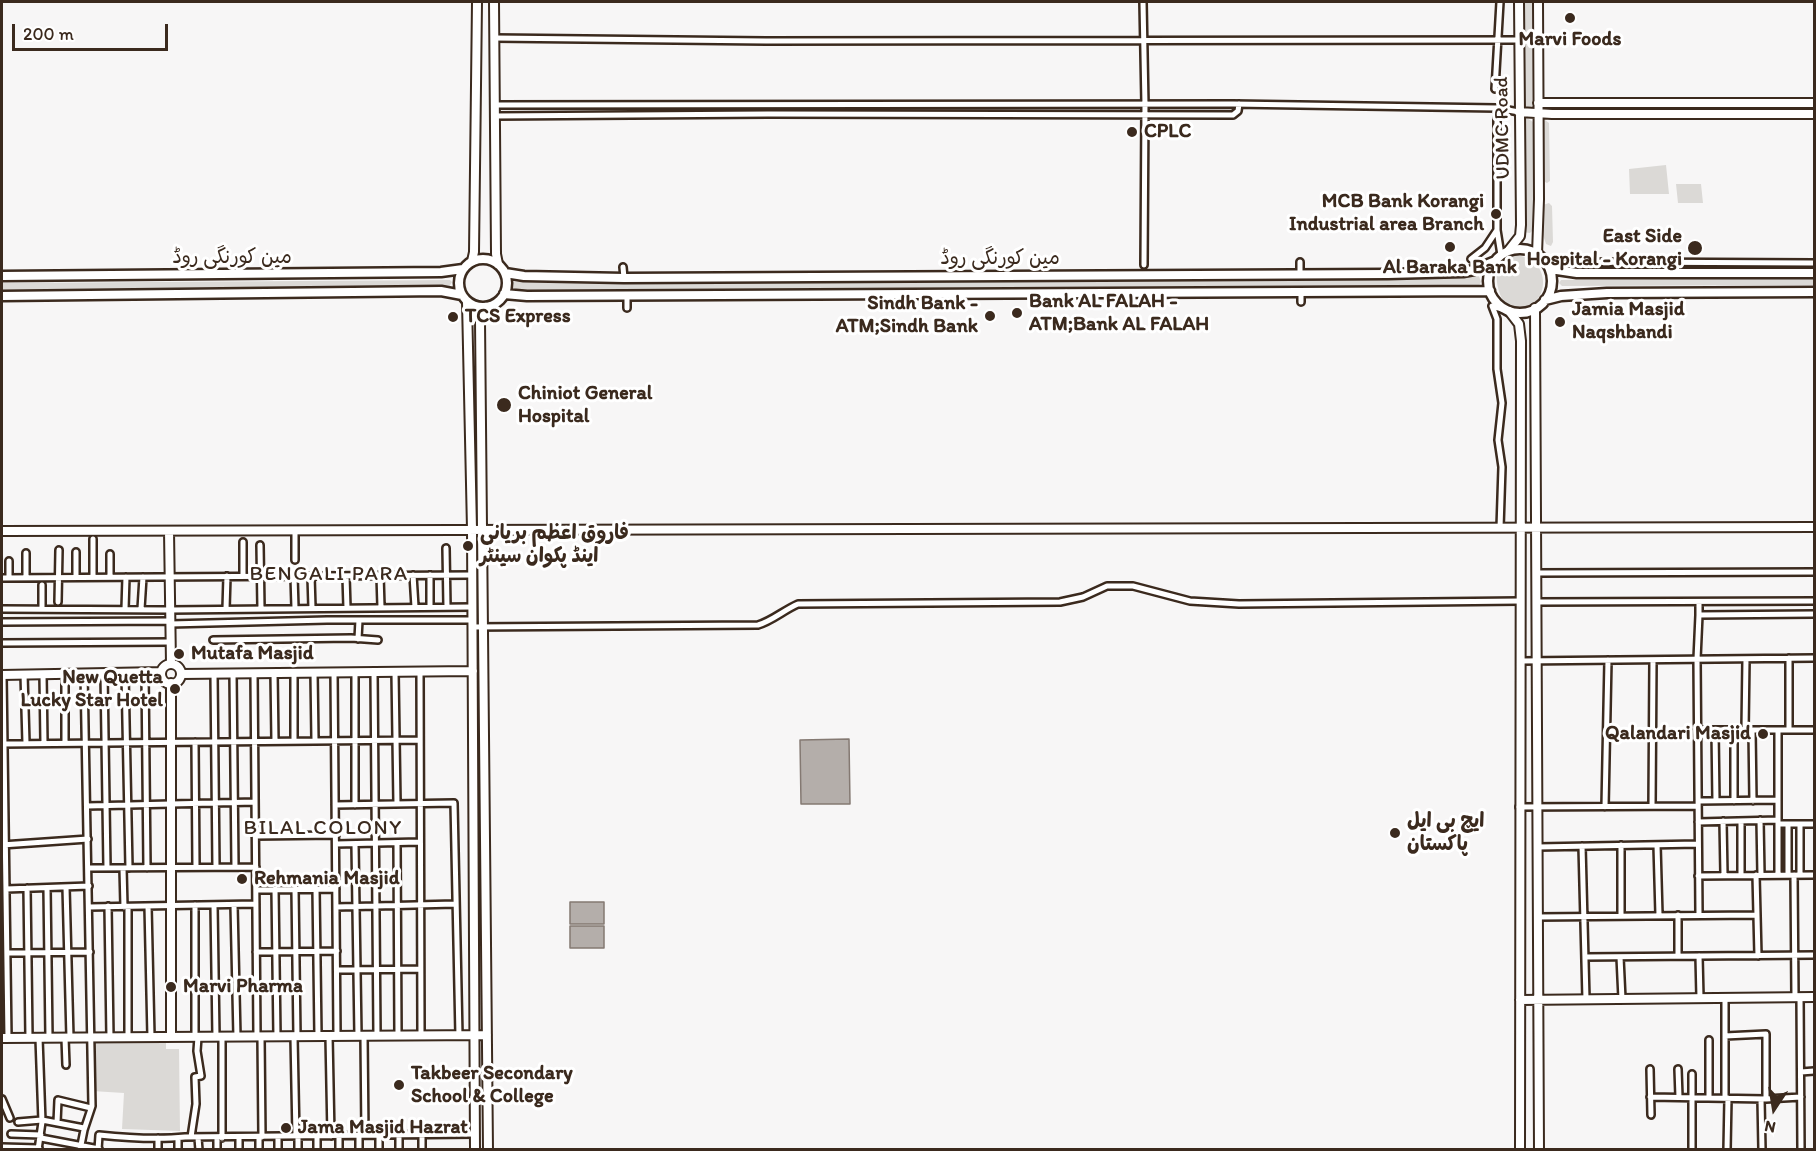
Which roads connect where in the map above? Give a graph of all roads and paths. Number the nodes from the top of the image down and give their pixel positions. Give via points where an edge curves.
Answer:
1 (477, 2) edge
2 (494, 2) edge
3 (1143, 2) edge
4 (1500, 2) edge
5 (1519, 2) edge
6 (1538, 2) edge
7 (494, 38) junction
8 (1144, 40) junction
9 (1497, 40) junction
10 (1518, 40) junction
11 (1495, 89) dead end
12 (1538, 103) junction
13 (1791, 103) junction
14 (1815, 103) edge
15 (1239, 104) junction
16 (495, 105) junction
17 (955, 105) junction
18 (1034, 105) junction
19 (1145, 105) junction
20 (1722, 105) junction
21 (556, 106) junction
22 (675, 106) junction
23 (907, 106) junction
24 (1497, 108) junction
25 (1519, 112) junction
26 (907, 114) junction
27 (955, 114) junction
28 (1034, 114) junction
29 (1538, 114) junction
30 (1791, 114) junction
31 (1815, 114) edge
32 (675, 115) junction
33 (1145, 115) junction
34 (1722, 115) junction
35 (495, 116) junction
36 (557, 117) junction
37 (1497, 230) junction
38 (1509, 250) junction
39 (1537, 254) junction
40 (1501, 255) junction
41 (1471, 259) dead end
42 (472, 261) junction
43 (1300, 262) dead end
44 (1493, 262) junction
45 (1672, 263) junction
46 (1815, 263) edge
47 (498, 264) junction
48 (1144, 265) dead end
49 (623, 267) dead end
50 (1549, 268) junction
51 (463, 269) junction
52 (506, 273) junction
53 (1300, 273) junction
54 (1815, 273) edge
55 (1672, 274) junction
56 (2, 276) edge
57 (624, 278) junction
58 (1490, 291) junction
59 (1301, 292) junction
60 (1815, 292) edge
61 (504, 294) junction
62 (2, 296) edge
63 (627, 296) junction
64 (465, 298) junction
65 (1545, 300) junction
66 (1301, 302) dead end
67 (486, 307) junction
68 (627, 308) dead end
69 (1536, 308) junction
70 (1509, 311) junction
71 (1815, 527) edge
72 (1500, 528) junction
73 (1521, 528) junction
74 (1537, 528) junction
75 (472, 529) junction
76 (483, 529) junction
77 (295, 530) junction
78 (2, 531) edge
79 (169, 531) junction
80 (93, 539) dead end
81 (243, 542) dead end
82 (260, 545) dead end
83 (446, 548) dead end
84 (59, 549) dead end
85 (76, 552) dead end
86 (26, 553) dead end
87 (110, 554) dead end
88 (295, 560) dead end
89 (9, 561) dead end
90 (1815, 572) edge
91 (1537, 573) junction
92 (380, 575) junction
93 (413, 575) junction
94 (430, 575) junction
95 (447, 575) junction
96 (472, 575) junction
97 (227, 576) junction
98 (243, 576) junction
99 (260, 576) junction
100 (294, 576) junction
101 (311, 576) junction
102 (346, 576) junction
103 (76, 577) junction
104 (93, 577) junction
105 (110, 577) junction
106 (126, 577) junction
107 (142, 577) junction
108 (170, 577) junction
109 (2, 578) edge
110 (9, 578) junction
111 (26, 578) junction
112 (59, 578) junction
113 (42, 585) dead end
114 (1815, 601) edge
115 (58, 602) dead end
116 (1520, 602) junction
117 (1537, 602) junction
118 (1699, 602) junction
119 (381, 607) junction
120 (415, 607) junction
121 (430, 607) junction
122 (447, 607) junction
123 (472, 607) junction
124 (295, 608) junction
125 (312, 608) junction
126 (347, 608) junction
127 (2, 609) edge
128 (42, 609) junction
129 (125, 609) junction
130 (141, 609) junction
131 (226, 609) junction
132 (261, 609) junction
133 (170, 610) junction
134 (1815, 614) edge
135 (1699, 615) junction
136 (359, 620) junction
137 (2, 622) edge
138 (170, 622) junction
139 (472, 623) junction
140 (484, 627) junction
141 (358, 639) junction
142 (213, 640) dead end
143 (378, 640) dead end
144 (171, 642) junction
145 (2, 643) edge
146 (1789, 658) junction
147 (1815, 658) edge
148 (1697, 659) junction
149 (1746, 659) junction
150 (1608, 660) junction
151 (1653, 660) junction
152 (1521, 661) junction
153 (1537, 661) junction
154 (171, 664) junction
155 (473, 671) junction
156 (145, 672) junction
157 (161, 672) junction
158 (334, 672) junction
159 (355, 672) junction
160 (374, 672) junction
161 (395, 672) junction
162 (420, 672) junction
163 (84, 673) junction
164 (104, 673) junction
165 (125, 673) junction
166 (234, 673) junction
167 (254, 673) junction
168 (274, 673) junction
169 (294, 673) junction
170 (314, 673) junction
171 (24, 674) junction
172 (43, 674) junction
173 (65, 674) junction
174 (181, 674) junction
175 (214, 674) junction
176 (2, 675) edge
177 (171, 683) junction
178 (1698, 730) junction
179 (1715, 730) junction
180 (1734, 730) junction
181 (1745, 730) junction
182 (1752, 730) junction
183 (1778, 730) junction
184 (1789, 730) junction
185 (1815, 730) edge
186 (315, 740) junction
187 (335, 740) junction
188 (355, 740) junction
189 (375, 740) junction
190 (396, 740) junction
191 (419, 740) junction
192 (214, 741) junction
193 (234, 741) junction
194 (254, 741) junction
195 (275, 741) junction
196 (294, 741) junction
197 (126, 742) junction
198 (146, 742) junction
199 (171, 742) junction
200 (195, 742) junction
201 (44, 743) junction
202 (65, 743) junction
203 (86, 743) junction
204 (105, 743) junction
205 (3, 744) edge
206 (26, 744) junction
207 (1778, 800) junction
208 (1716, 801) junction
209 (1734, 801) junction
210 (1753, 801) junction
211 (255, 802) junction
212 (215, 803) junction
213 (235, 803) junction
214 (1698, 803) junction
215 (171, 804) junction
216 (196, 804) junction
217 (397, 804) junction
218 (419, 804) junction
219 (3, 805) edge
220 (127, 805) junction
221 (147, 805) junction
222 (335, 805) junction
223 (355, 805) junction
224 (375, 805) junction
225 (87, 806) junction
226 (106, 806) junction
227 (1652, 806) junction
228 (1519, 807) junction
229 (1538, 807) junction
230 (1605, 807) junction
231 (1760, 820) junction
232 (1723, 821) junction
233 (1741, 821) junction
234 (1698, 822) junction
235 (1778, 822) junction
236 (1788, 824) junction
237 (1800, 824) junction
238 (1815, 824) edge
239 (336, 835) junction
240 (255, 836) junction
241 (88, 839) junction
242 (419, 842) junction
243 (376, 843) junction
244 (397, 843) junction
245 (336, 844) junction
246 (355, 844) junction
247 (1698, 844) junction
248 (4, 845) edge
249 (1621, 845) junction
250 (1657, 845) junction
251 (1582, 846) junction
252 (1538, 847) junction
253 (172, 867) junction
254 (196, 867) junction
255 (216, 867) junction
256 (236, 867) junction
257 (256, 867) junction
258 (88, 868) junction
259 (107, 868) junction
260 (126, 868) junction
261 (147, 868) junction
262 (1724, 875) junction
263 (1742, 875) junction
264 (1758, 875) junction
265 (1778, 875) junction
266 (1794, 875) junction
267 (1815, 875) edge
268 (1698, 876) junction
269 (89, 886) junction
270 (66, 887) junction
271 (27, 888) junction
272 (47, 888) junction
273 (6, 889) junction
274 (275, 889) junction
275 (295, 889) junction
276 (316, 889) junction
277 (336, 889) junction
278 (256, 890) junction
279 (256, 904) junction
280 (456, 904) junction
281 (214, 905) junction
282 (234, 905) junction
283 (420, 905) junction
284 (108, 906) junction
285 (148, 906) junction
286 (172, 906) junction
287 (195, 906) junction
288 (376, 906) junction
289 (398, 906) junction
290 (89, 907) junction
291 (126, 907) junction
292 (336, 907) junction
293 (356, 907) junction
294 (4, 909) edge
295 (1659, 915) junction
296 (1678, 915) junction
297 (1699, 915) junction
298 (1757, 915) junction
299 (1538, 916) junction
300 (1584, 916) junction
301 (1621, 916) junction
302 (337, 951) junction
303 (48, 952) junction
304 (68, 952) junction
305 (90, 952) junction
306 (256, 952) junction
307 (276, 952) junction
308 (296, 952) junction
309 (317, 952) junction
310 (7, 953) junction
311 (28, 953) junction
312 (1678, 956) junction
313 (1699, 956) junction
314 (1758, 956) junction
315 (1795, 956) junction
316 (1815, 956) edge
317 (1585, 957) junction
318 (1620, 957) junction
319 (420, 969) junction
320 (337, 970) junction
321 (357, 970) junction
322 (377, 970) junction
323 (398, 970) junction
324 (4, 972) edge
325 (1798, 997) junction
326 (1815, 997) edge
327 (1700, 998) junction
328 (1725, 998) junction
329 (1586, 999) junction
330 (1622, 999) junction
331 (1520, 1000) junction
332 (1538, 1000) junction
333 (487, 1035) junction
334 (318, 1036) junction
335 (333, 1036) junction
336 (361, 1036) junction
337 (377, 1036) junction
338 (399, 1036) junction
339 (421, 1036) junction
340 (459, 1036) junction
341 (475, 1036) junction
342 (1725, 1036) junction
343 (128, 1037) junction
344 (151, 1037) junction
345 (171, 1037) junction
346 (197, 1037) junction
347 (219, 1037) junction
348 (237, 1037) junction
349 (259, 1037) junction
350 (277, 1037) junction
351 (296, 1037) junction
352 (5, 1038) edge
353 (29, 1038) junction
354 (39, 1038) junction
355 (49, 1038) junction
356 (68, 1038) junction
357 (91, 1038) junction
358 (110, 1038) junction
359 (1709, 1040) dead end
360 (66, 1065) dead end
361 (1650, 1069) dead end
362 (1678, 1069) dead end
363 (1815, 1071) edge
364 (1801, 1072) junction
365 (1692, 1074) dead end
366 (1801, 1096) junction
367 (1650, 1097) junction
368 (1679, 1097) junction
369 (1692, 1097) junction
370 (1709, 1098) junction
371 (1726, 1098) junction
372 (2, 1099) edge
373 (1763, 1099) junction
374 (91, 1108) junction
375 (1651, 1115) dead end
376 (10, 1118) dead end
377 (42, 1120) junction
378 (18, 1122) dead end
379 (57, 1123) junction
380 (84, 1128) junction
381 (11, 1134) dead end
382 (475, 1134) junction
383 (362, 1135) junction
384 (379, 1135) junction
385 (399, 1135) junction
386 (422, 1135) junction
387 (41, 1136) junction
388 (297, 1136) junction
389 (317, 1136) junction
390 (331, 1136) junction
391 (339, 1136) junction
392 (191, 1137) junction
393 (261, 1137) junction
394 (278, 1137) junction
395 (158, 1138) junction
396 (178, 1138) junction
397 (198, 1138) junction
398 (219, 1138) junction
399 (239, 1138) junction
400 (2, 1147) edge
401 (80, 1148) edge
402 (39, 1149) edge
403 (99, 1149) edge
404 (158, 1149) edge
405 (178, 1149) edge
406 (199, 1149) edge
407 (217, 1149) edge
408 (239, 1149) edge
409 (259, 1149) edge
410 (278, 1149) edge
411 (298, 1149) edge
412 (317, 1149) edge
413 (339, 1149) edge
414 (359, 1149) edge
415 (379, 1149) edge
416 (399, 1149) edge
417 (422, 1149) edge
418 (475, 1149) edge
419 (488, 1149) edge
420 (1520, 1149) edge
421 (1539, 1149) edge
422 (1692, 1149) edge
423 (1727, 1149) edge
424 (1761, 1149) edge
425 (1802, 1149) edge

1 - 42 street
2 - 7 street
3 - 8 street
4 - 9 street
5 - 10 street, UDMC Road
6 - 12 street, UDMC Road
7 - 8 street
7 - 16 street
8 - 9 street
8 - 19 street
9 - 10 street
9 - 11 street
10 - 25 street, UDMC Road
12 - 20 street
12 - 29 street, UDMC Road
13 - 14 street
13 - 20 street
13 - 30 street
15 - 19 street
15 - 24 street
15 - 33 street via 1233,115
16 - 21 street
16 - 35 street
17 - 18 street
17 - 23 street
17 - 27 street
18 - 19 street
18 - 28 street
19 - 33 street
20 - 34 street
21 - 22 street
21 - 36 street
22 - 23 street
22 - 32 street
23 - 26 street
24 - 25 street
24 - 37 street
25 - 29 street
25 - 38 street, UDMC Road via 1521,225 1520,236
26 - 27 street
26 - 32 street
27 - 28 street
28 - 33 street
29 - 34 street
29 - 39 street, UDMC Road
30 - 31 street
30 - 34 street
32 - 36 street
33 - 48 street
35 - 36 street
35 - 47 street
37 - 40 street
37 - 41 street via 1485,248
38 - 39 main road
38 - 40 main road
39 - 50 main road
40 - 44 main road
42 - 47 main road via 486,259
42 - 51 main road
43 - 53 street
44 - 53 main road, مین کورنگی روڈ via 1463,272
44 - 58 main road
45 - 46 street
45 - 50 street via 1582,262
45 - 55 street
47 - 52 main road
49 - 57 street
50 - 55 main road via 1577,273
50 - 65 main road via 1552,280
51 - 56 main road, مین کورنگی روڈ
51 - 64 main road via 458,282
52 - 57 main road, مین کورنگی روڈ
52 - 61 main road
53 - 57 main road, مین کورنگی روڈ
54 - 55 main road
58 - 59 main road, مین کورنگی روڈ
58 - 70 main road via 1496,302
59 - 63 main road, مین کورنگی روڈ
59 - 66 street
60 - 65 main road via 1560,296
61 - 63 main road, مین کورنگی روڈ
61 - 67 main road
62 - 64 main road, مین کورنگی روڈ via 430,291
63 - 68 street
64 - 67 main road
64 - 75 street
65 - 69 main road
67 - 76 street via 480,321
69 - 70 main road
69 - 74 street
70 - 72 street via 1491,306 1497,319 1502,403 1498,440 1502,467
70 - 73 street via 1521,333
71 - 74 street
72 - 73 street
72 - 76 street
73 - 74 street
73 - 116 street
74 - 91 street
75 - 76 street
75 - 77 street
75 - 96 street
76 - 140 street
77 - 79 street
77 - 88 street
78 - 79 street
79 - 108 street
80 - 104 street
81 - 98 street
82 - 99 street
83 - 95 street
84 - 112 street
85 - 103 street
86 - 111 street
87 - 105 street
89 - 110 street
90 - 91 street
91 - 117 street
92 - 93 street
92 - 102 street
92 - 119 street
93 - 94 street
93 - 120 street
94 - 95 street
94 - 121 street
95 - 96 street
95 - 122 street
96 - 123 street
97 - 98 street
97 - 108 street
97 - 131 street
98 - 99 street
99 - 100 street
99 - 132 street
100 - 101 street
100 - 124 street
101 - 102 street
101 - 125 street
102 - 126 street
103 - 104 street
103 - 112 street
104 - 105 street
105 - 106 street
106 - 107 street
106 - 129 street
107 - 108 street
107 - 130 street
108 - 133 street
109 - 110 street
110 - 111 street
111 - 112 street
112 - 115 street
113 - 128 street
114 - 118 street
116 - 140 street via 1239,604 1190,601 1133,586 1107,586 1060,602 798,604 758,625
116 - 152 street
117 - 118 street
117 - 153 street
118 - 135 street
119 - 120 street
119 - 126 street
120 - 121 street
121 - 122 street
122 - 123 street
123 - 139 street
124 - 125 street
124 - 132 street
125 - 126 street
127 - 128 street
128 - 129 street
129 - 130 street
130 - 133 street
131 - 132 street
131 - 133 street
133 - 138 street
134 - 135 street
135 - 148 street
136 - 138 street
136 - 139 street
136 - 141 street
137 - 138 street
138 - 144 street
139 - 140 street
139 - 155 street
140 - 333 street
141 - 142 street
141 - 143 street
144 - 145 street
144 - 154 street
146 - 147 street
146 - 149 street
146 - 184 street
148 - 149 street
148 - 151 street
148 - 178 street
149 - 181 street
150 - 151 street
150 - 153 street
150 - 230 street
151 - 227 street
152 - 153 street
152 - 228 street
153 - 229 street
154 - 157 street
154 - 174 street
155 - 162 street
155 - 341 street
156 - 157 street
156 - 165 street
156 - 198 street
157 - 177 street via 165,681
158 - 159 street
158 - 170 street
158 - 187 street
159 - 160 street
159 - 188 street
160 - 161 street
160 - 189 street
161 - 162 street
161 - 190 street
162 - 191 street
163 - 164 street
163 - 173 street
163 - 203 street
164 - 165 street
164 - 204 street
165 - 197 street
166 - 167 street
166 - 175 street
166 - 193 street
167 - 168 street
167 - 194 street
168 - 169 street
168 - 195 street
169 - 170 street
169 - 196 street
170 - 186 street
171 - 172 street
171 - 176 street
171 - 206 street
172 - 173 street
172 - 201 street
173 - 202 street
174 - 175 street
174 - 177 street
175 - 192 street
176 - 205 street
177 - 199 street
178 - 179 street
178 - 214 street
179 - 180 street
179 - 208 street
180 - 181 street
180 - 209 street
181 - 182 street
182 - 183 street
182 - 210 street
183 - 184 street
183 - 207 street
184 - 185 street
186 - 187 street
186 - 196 street
187 - 188 street
187 - 222 street
188 - 189 street
188 - 223 street
189 - 190 street
189 - 224 street
190 - 191 street
190 - 217 street
191 - 218 street
192 - 193 street
192 - 200 street
192 - 212 street
193 - 194 street
193 - 213 street
194 - 195 street
194 - 211 street
195 - 196 street
197 - 198 street
197 - 204 street
197 - 220 street
198 - 199 street
198 - 221 street
199 - 200 street
199 - 215 street
200 - 216 street
201 - 202 street
201 - 206 street
202 - 203 street
203 - 204 street
203 - 225 street
204 - 226 street
205 - 206 street
205 - 219 street
207 - 210 street
207 - 235 street
208 - 209 street
208 - 214 street
209 - 210 street
211 - 213 street
211 - 240 street
212 - 213 street
212 - 216 street
212 - 255 street
213 - 256 street
214 - 227 street
214 - 234 street
215 - 216 street
215 - 221 street
215 - 253 street
216 - 254 street
217 - 218 street
217 - 224 street
218 - 242 street
218 - 280 street via 454,803
219 - 248 street
220 - 221 street
220 - 226 street
220 - 260 street
221 - 261 street
222 - 223 street
222 - 239 street
223 - 224 street
224 - 243 street
225 - 226 street
225 - 241 street
226 - 259 street
227 - 230 street
228 - 229 street
228 - 331 street
229 - 230 street
229 - 252 street
231 - 233 street
231 - 235 street
231 - 264 street
232 - 233 street
232 - 234 street
232 - 262 street
233 - 263 street
234 - 247 street
235 - 236 street
235 - 265 street
236 - 237 street
236 - 266 street
237 - 238 street
237 - 266 street
239 - 240 street
239 - 245 street
240 - 257 street
241 - 248 street
241 - 258 street
242 - 244 street
242 - 283 street
243 - 244 street
243 - 246 street
243 - 288 street
244 - 289 street
245 - 246 street
245 - 277 street
246 - 293 street
247 - 250 street
247 - 268 street
248 - 273 street
249 - 250 street
249 - 251 street
249 - 301 street
250 - 295 street
251 - 252 street
251 - 300 street
252 - 299 street
253 - 254 street
253 - 261 street
253 - 286 street
254 - 255 street
255 - 256 street
256 - 257 street
257 - 278 street
258 - 259 street
258 - 269 street
259 - 260 street
260 - 261 street
260 - 291 street
262 - 263 street
262 - 268 street
263 - 264 street
264 - 265 street
264 - 298 street
265 - 266 street
266 - 267 street
266 - 315 street
268 - 297 street
269 - 270 street
269 - 290 street
270 - 272 street
270 - 304 street
271 - 272 street
271 - 273 street
271 - 311 street
272 - 303 street
273 - 294 street
274 - 275 street
274 - 278 street
274 - 307 street
275 - 276 street
275 - 308 street
276 - 277 street
276 - 309 street
277 - 292 street
278 - 279 street
279 - 282 street
279 - 306 street
280 - 283 street
280 - 340 street
281 - 282 street
281 - 287 street
281 - 347 street
282 - 348 street
283 - 289 street
283 - 319 street
284 - 290 street
284 - 291 street
284 - 358 street
285 - 286 street
285 - 291 street
285 - 344 street
286 - 287 street
286 - 345 street
287 - 346 street
288 - 289 street
288 - 293 street
288 - 322 street
289 - 323 street
290 - 305 street
291 - 343 street
292 - 293 street
292 - 302 street
293 - 321 street
294 - 310 street
295 - 296 street
295 - 301 street
296 - 297 street
296 - 312 street
297 - 298 street
298 - 314 street
299 - 300 street
299 - 332 street
300 - 301 street
300 - 317 street
302 - 309 street
302 - 320 street
303 - 304 street
303 - 311 street
303 - 355 street
304 - 305 street
304 - 356 street
305 - 357 street
306 - 307 street
306 - 349 street
307 - 308 street
307 - 350 street
308 - 309 street
308 - 351 street
309 - 334 street
310 - 311 street
310 - 324 street
311 - 353 street
312 - 313 street
312 - 318 street
313 - 314 street
313 - 327 street
314 - 315 street
315 - 316 street
315 - 325 street
317 - 318 street
317 - 329 street
318 - 330 street
319 - 323 street
319 - 339 street
320 - 321 street
320 - 335 street
321 - 322 street
321 - 336 street
322 - 323 street
322 - 337 street
323 - 338 street
324 - 352 street
325 - 326 street
325 - 328 street
325 - 364 street
327 - 328 street
327 - 330 street
328 - 342 street
329 - 330 street
329 - 332 street
331 - 332 street
331 - 420 street
332 - 421 street
333 - 341 street
333 - 419 street
334 - 335 street
334 - 351 street
335 - 336 street
335 - 390 street
336 - 337 street
336 - 383 street
337 - 338 street
338 - 339 street
339 - 340 street
340 - 341 street
341 - 382 street
342 - 371 street
342 - 373 street via 1766,1035
343 - 344 street
343 - 358 street
344 - 345 street
345 - 346 street
346 - 347 street
346 - 392 street via 201,1076 195,1077
347 - 348 street
347 - 398 street
348 - 349 street
349 - 350 street
349 - 393 street
350 - 351 street
351 - 388 street
352 - 353 street
353 - 354 street
354 - 355 street
354 - 377 street
355 - 356 street
356 - 357 street
356 - 360 street
357 - 358 street
357 - 374 street
359 - 370 street
361 - 367 street
362 - 368 street
363 - 364 street
364 - 366 street
365 - 369 street
366 - 373 street
366 - 425 street
367 - 368 street
367 - 375 street
368 - 369 street
369 - 370 street
369 - 422 street
370 - 371 street
371 - 373 street
371 - 423 street
372 - 376 street
373 - 424 street
374 - 379 street via 58,1100
374 - 380 street
377 - 378 street
377 - 379 street
377 - 387 street
379 - 380 street
380 - 401 street
381 - 387 street
382 - 386 street
382 - 418 street
383 - 384 street
383 - 391 street
383 - 414 street
384 - 385 street
384 - 415 street
385 - 386 street
385 - 416 street
386 - 417 street
387 - 401 street
387 - 402 street
388 - 389 street
388 - 394 street
388 - 411 street
389 - 390 street
389 - 412 street
390 - 391 street
391 - 413 street
392 - 396 street
392 - 397 street
393 - 394 street
393 - 399 street
393 - 409 street
394 - 410 street
395 - 396 street
395 - 403 street via 99,1135
395 - 404 street
396 - 405 street
397 - 398 street
397 - 406 street
398 - 399 street
398 - 407 street
399 - 408 street
400 - 402 street
401 - 403 street

